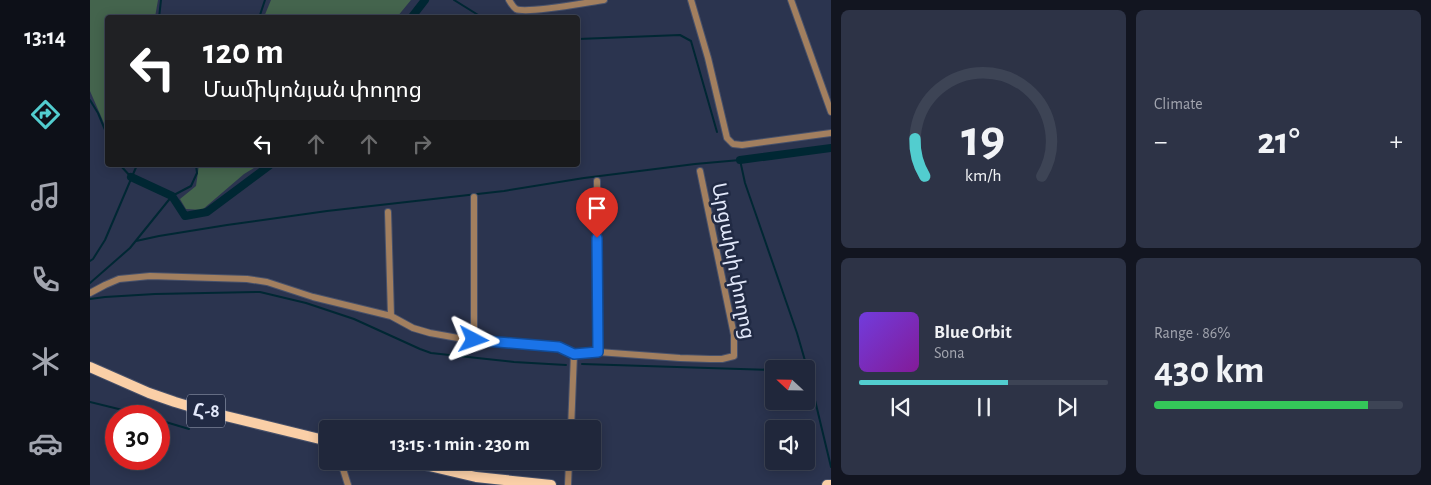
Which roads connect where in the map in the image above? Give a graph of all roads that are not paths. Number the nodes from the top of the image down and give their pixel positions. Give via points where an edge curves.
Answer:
1 (509, 0) edge
2 (604, 0) edge
3 (691, 0) edge
4 (791, 0) edge
5 (831, 112) edge
6 (831, 134) edge
7 (700, 171) dead end
8 (597, 180) dead end
9 (474, 197) dead end
10 (388, 212) dead end
11 (90, 293) edge
12 (391, 316) junction
13 (474, 340) junction
14 (598, 352) junction
15 (574, 354) junction
16 (90, 367) edge
17 (571, 420) edge
18 (319, 439) edge
19 (343, 470) edge
20 (446, 470) edge
21 (569, 470) edge
22 (523, 484) edge
23 (348, 485) edge
24 (551, 485) edge
25 (568, 485) edge
26 (827, 485) edge
27 (831, 485) edge

1 - 2 street via 515,8 522,10
3 - 6 street via 727,138 733,144
4 - 5 street
7 - 14 street, Արցախի փողոց via 734,335 734,356 688,359
8 - 14 street
9 - 13 street
10 - 12 street
11 - 12 street via 120,280 150,276 247,279
12 - 13 street via 430,334
13 - 15 street via 559,347
14 - 15 street
15 - 17 street
16 - 18 main road, Հ-8 via 175,402
19 - 23 street
20 - 22 main road
21 - 25 street
22 - 24 main road
26 - 27 main road

